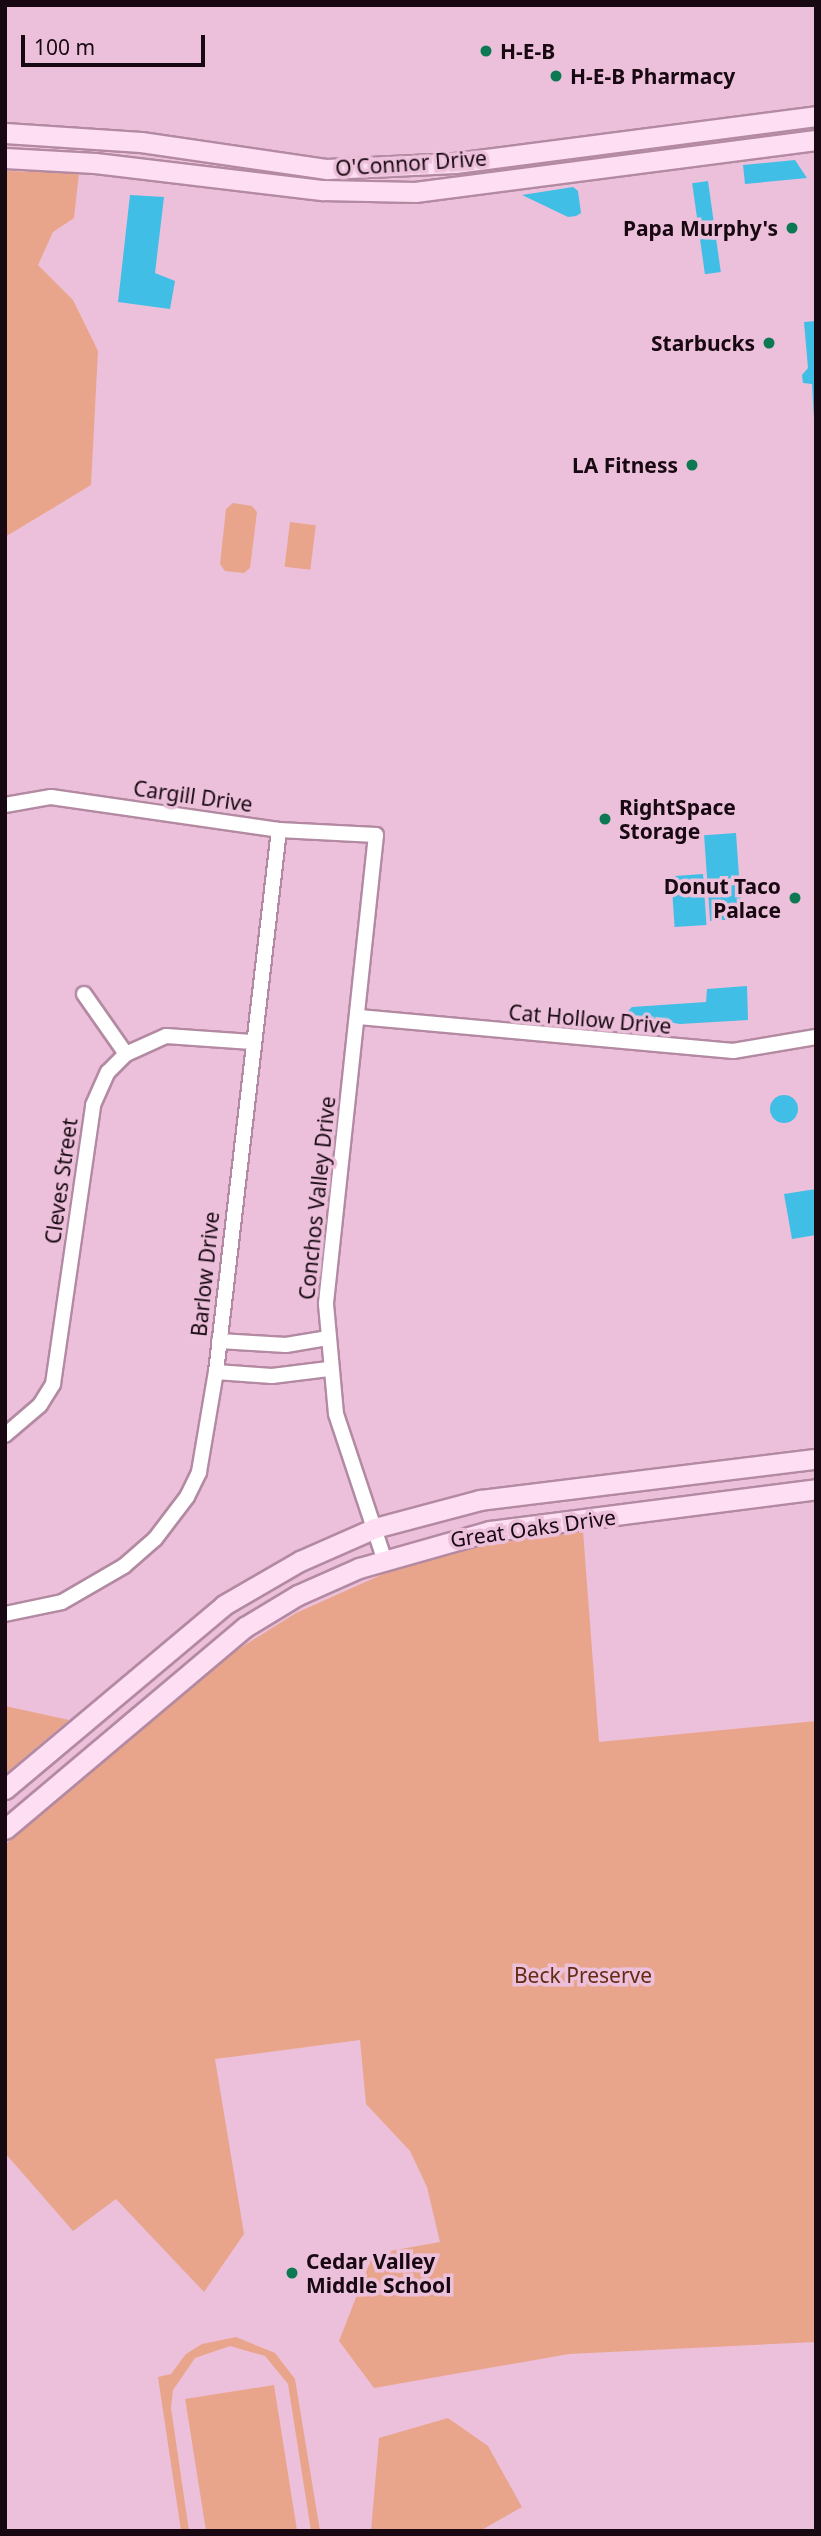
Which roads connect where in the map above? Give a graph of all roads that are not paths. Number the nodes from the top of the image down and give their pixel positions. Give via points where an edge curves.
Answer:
1 (816, 116) edge
2 (684, 132) junction
3 (5, 133) edge
4 (816, 140) edge
5 (590, 145) junction
6 (5, 158) edge
7 (593, 172) junction
8 (427, 191) junction
9 (5, 805) edge
10 (279, 830) junction
11 (376, 835) joint
12 (84, 994) dead end
13 (359, 1017) junction
14 (816, 1037) edge
15 (252, 1042) junction
16 (126, 1054) junction
17 (328, 1338) junction
18 (219, 1341) junction
19 (329, 1369) junction
20 (216, 1372) junction
21 (5, 1435) edge
22 (816, 1459) edge
23 (816, 1489) edge
24 (375, 1528) junction
25 (384, 1558) junction
26 (5, 1614) edge
27 (5, 1789) edge
28 (5, 1829) edge

1 - 2 main road, O'Connor Drive
2 - 5 main road, O'Connor Drive
2 - 7 main road via 648,147 600,156
3 - 5 main road, O'Connor Drive via 141,142 327,169 455,163
4 - 7 main road, O'Connor Drive
5 - 8 main road via 572,162 471,177
6 - 8 main road, O'Connor Drive via 95,163 323,190
7 - 8 main road, O'Connor Drive
9 - 10 street, Cargill Drive via 51,797
10 - 11 street, Cargill Drive
10 - 15 street, Barlow Drive
11 - 13 street, Conchos Valley Drive
12 - 16 street
13 - 14 street, Cat Hollow Drive via 733,1051
13 - 17 street, Conchos Valley Drive via 326,1304
15 - 16 street, Cleves Street via 166,1036
15 - 18 street, Barlow Drive
16 - 21 street, Cleves Street via 108,1072 93,1105 53,1384 40,1405
17 - 18 street via 286,1345
17 - 19 street, Conchos Valley Drive
18 - 20 street, Barlow Drive
19 - 20 street via 272,1376
19 - 24 street, Conchos Valley Drive via 336,1415
20 - 26 street, Barlow Drive via 199,1472 187,1497 155,1539 124,1566 62,1602
22 - 24 main road, Great Oaks Drive via 480,1500
23 - 25 main road, Great Oaks Drive via 490,1531
24 - 25 street, Conchos Valley Drive
24 - 27 main road, Great Oaks Drive via 300,1561 225,1605
25 - 28 main road, Great Oaks Drive via 298,1595 245,1627

